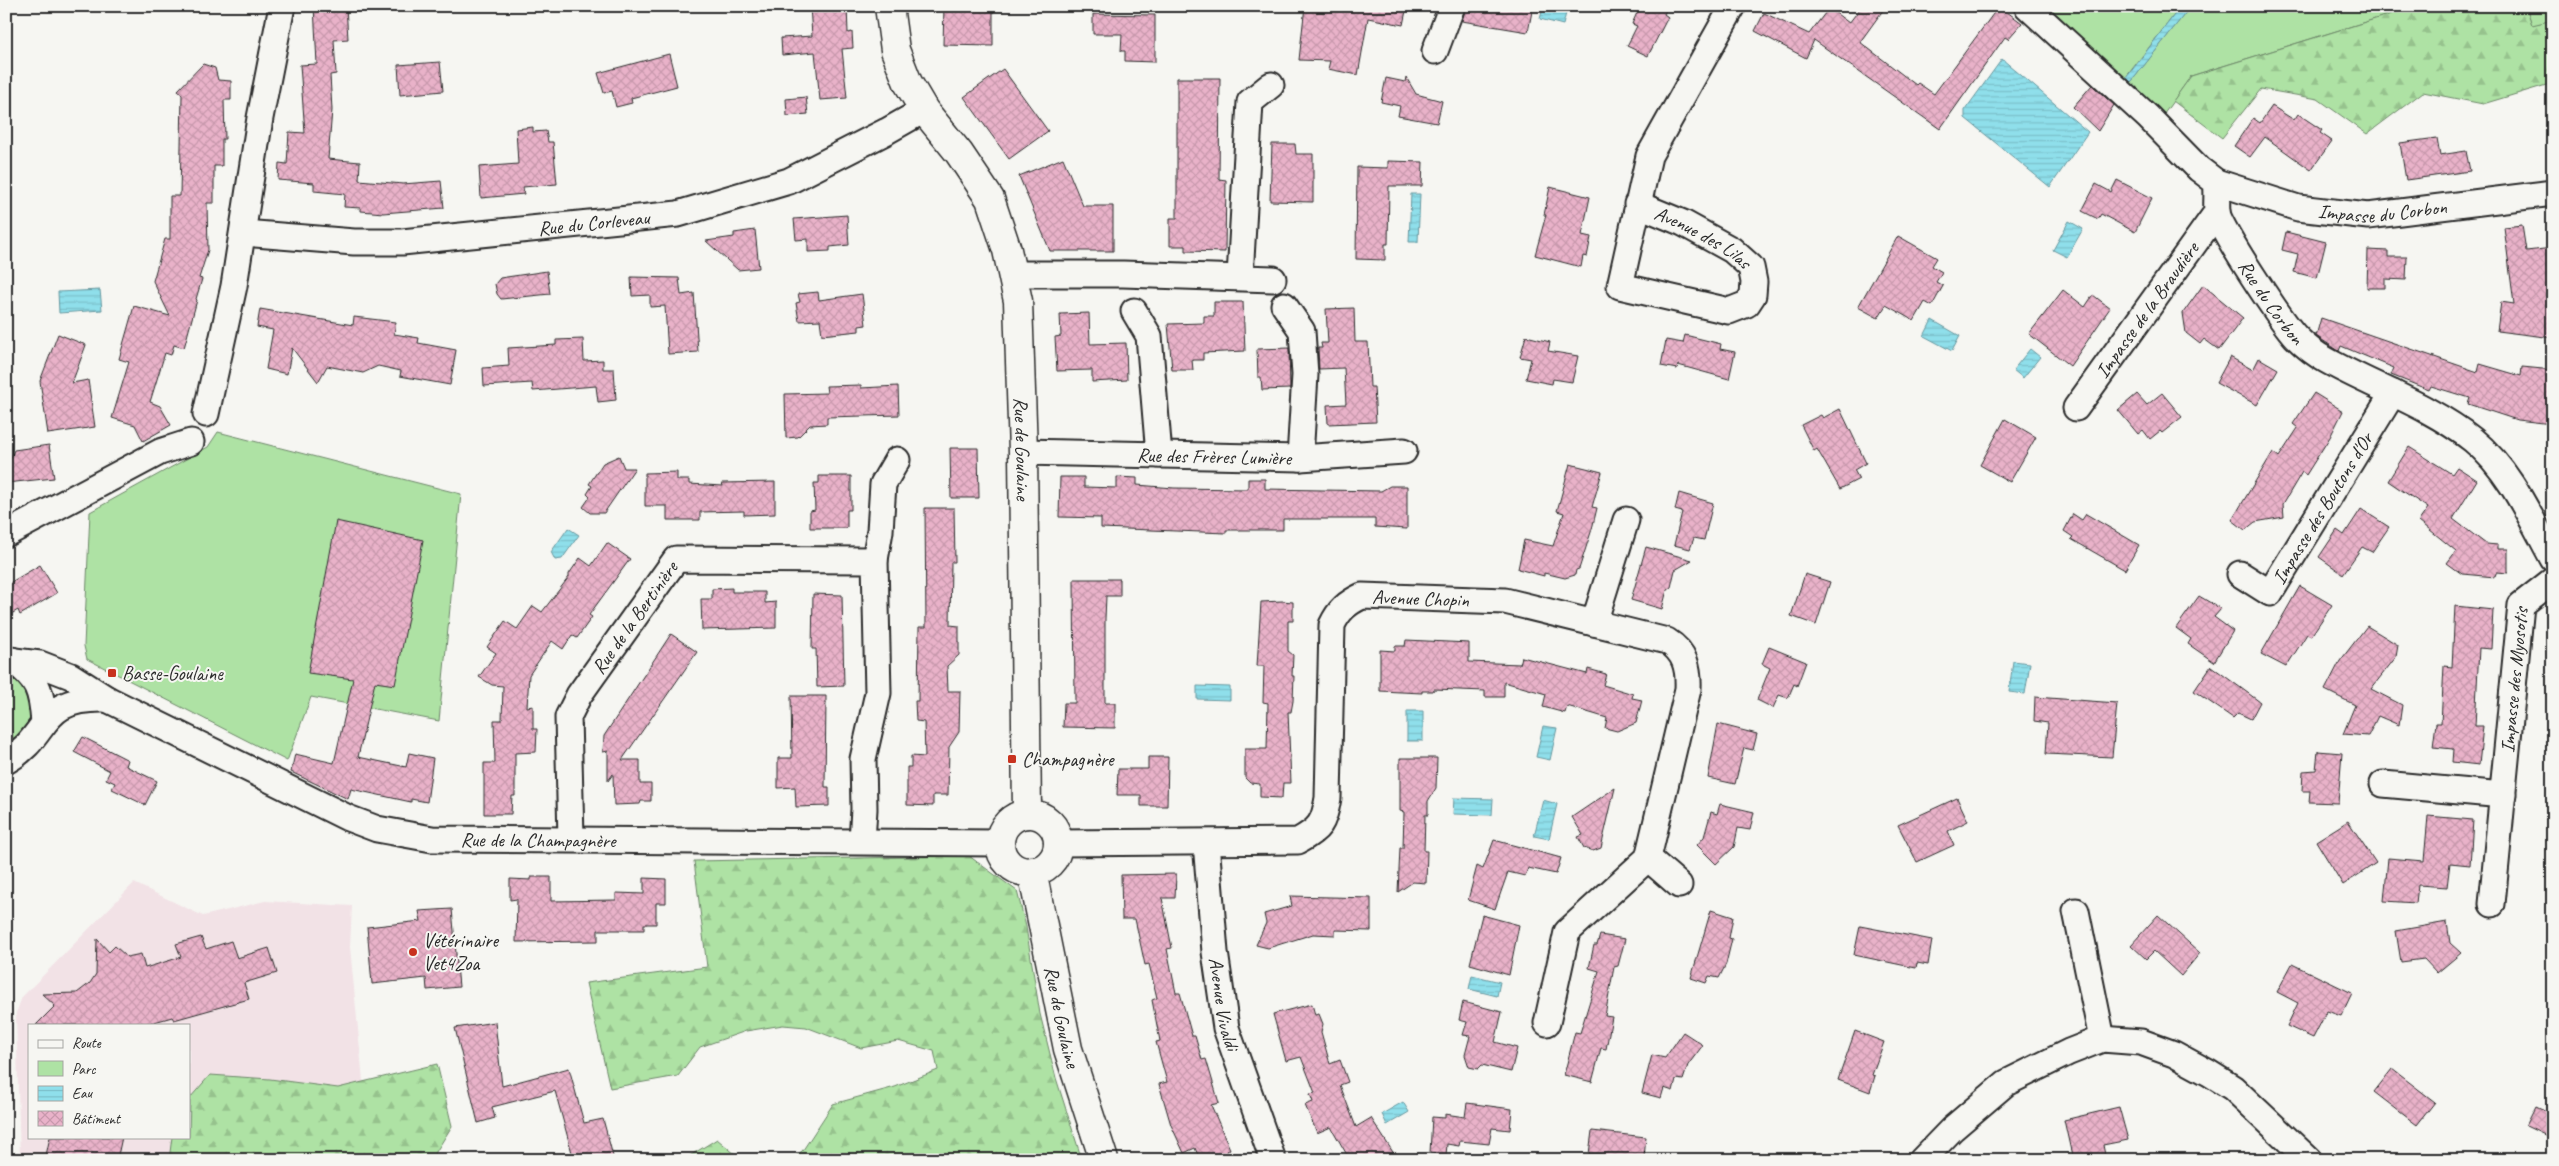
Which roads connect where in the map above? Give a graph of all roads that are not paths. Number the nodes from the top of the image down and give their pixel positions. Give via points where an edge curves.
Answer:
1 (282, 6) edge
2 (889, 6) edge
3 (1452, 6) edge
4 (1733, 6) edge
5 (2027, 6) edge
6 (1436, 51) dead end
7 (1271, 85) dead end
8 (924, 110) junction
9 (2216, 182) junction
10 (2553, 193) edge
11 (1637, 204) junction
12 (2217, 212) junction
13 (243, 232) junction
14 (1012, 274) junction
15 (1240, 277) junction
16 (1273, 279) dead end
17 (1284, 305) dead end
18 (1134, 311) dead end
19 (2393, 393) junction
20 (2076, 408) dead end
21 (206, 414) dead end
22 (191, 442) dead end
23 (1404, 451) dead end
24 (1023, 452) junction
25 (1159, 455) junction
26 (1300, 458) junction
27 (897, 460) dead end
28 (1626, 520) dead end
29 (6, 534) edge
30 (2553, 559) edge
31 (875, 560) junction
32 (2240, 574) dead end
33 (2553, 580) edge
34 (1594, 624) junction
35 (9, 660) edge
36 (108, 699) junction
37 (44, 723) junction
38 (6, 761) edge
39 (2383, 784) dead end
40 (2503, 795) junction
41 (1027, 814) junction
42 (571, 838) junction
43 (862, 841) junction
44 (999, 842) junction
45 (1206, 842) junction
46 (1058, 843) junction
47 (1648, 858) junction
48 (1032, 871) junction
49 (1679, 886) dead end
50 (2492, 904) dead end
51 (2076, 911) dead end
52 (1547, 1023) dead end
53 (2102, 1039) junction
54 (1104, 1160) edge
55 (1273, 1160) edge
56 (1922, 1160) edge
57 (2309, 1160) edge

1 - 13 street via 260,118
2 - 8 street, Rue de Goulaine via 900,66
3 - 6 street
4 - 11 street, Avenue des Lilas via 1649,156
5 - 9 street
7 - 15 street via 1250,102
8 - 13 street, Rue du Corleveau via 789,181 678,214 402,242 354,242
8 - 14 street, Rue de Goulaine via 990,199
9 - 10 street, Impasse du Corbon via 2298,208 2368,216
9 - 12 street, Rue du Corbon via 2219,196
11 - 11 street, Avenue des Lilas via 1620,286 1729,311 1747,304 1753,295 1751,266 1710,236
12 - 19 street, Rue du Corbon via 2237,249 2296,337 2327,360
12 - 20 street, Impasse de la Braudière
13 - 21 street
14 - 15 street
14 - 24 street, Rue de Goulaine via 1018,311
15 - 16 street
17 - 26 street via 1302,331 1305,375
18 - 25 street via 1149,336
19 - 30 street, Rue du Corbon via 2456,428 2486,452 2508,481
19 - 32 street, Impasse des Boutons d'Or via 2270,593
22 - 29 street via 160,452
23 - 26 street, Rue des Frères Lumière
24 - 25 street, Rue des Frères Lumière
24 - 41 street, Rue de Goulaine
25 - 26 street, Rue des Frères Lumière
27 - 31 street via 883,484
28 - 34 street
31 - 42 street, Rue de la Bertinière via 676,559 579,695 568,717
31 - 43 street via 878,693 863,759
33 - 40 street, Impasse des Myosotis via 2521,605
34 - 45 street, Avenue Chopin via 1505,601 1362,596 1348,603 1336,615 1332,625 1326,816 1317,830 1298,841
34 - 47 street, Avenue Chopin via 1667,641 1677,647 1685,661 1688,689
35 - 36 street, Rue de la Champagnère via 56,669
35 - 37 street, Rue de la Champagnère via 37,684
36 - 37 street, Rue de la Champagnère via 85,698 68,703 57,708
36 - 42 street, Rue de la Champagnère via 377,829 432,839
37 - 38 street, Rue de la Champagnère via 22,749
39 - 40 street
40 - 50 street, Impasse des Myosotis
41 - 44 street via 1011,820
41 - 46 street via 1045,819 1052,825
42 - 43 street, Rue de la Champagnère
43 - 44 street, Rue de la Champagnère
44 - 48 street via 1006,860 1013,867
45 - 46 street, Avenue Chopin
45 - 55 street, Avenue Vivaldi via 1215,952 1226,1028
46 - 48 street via 1053,859
47 - 49 street
47 - 52 street via 1567,932
48 - 54 street, Rue de Goulaine via 1068,1049
51 - 53 street
53 - 56 street via 2006,1083 1952,1129
53 - 57 street via 2141,1042 2174,1054 2208,1073 2233,1088

